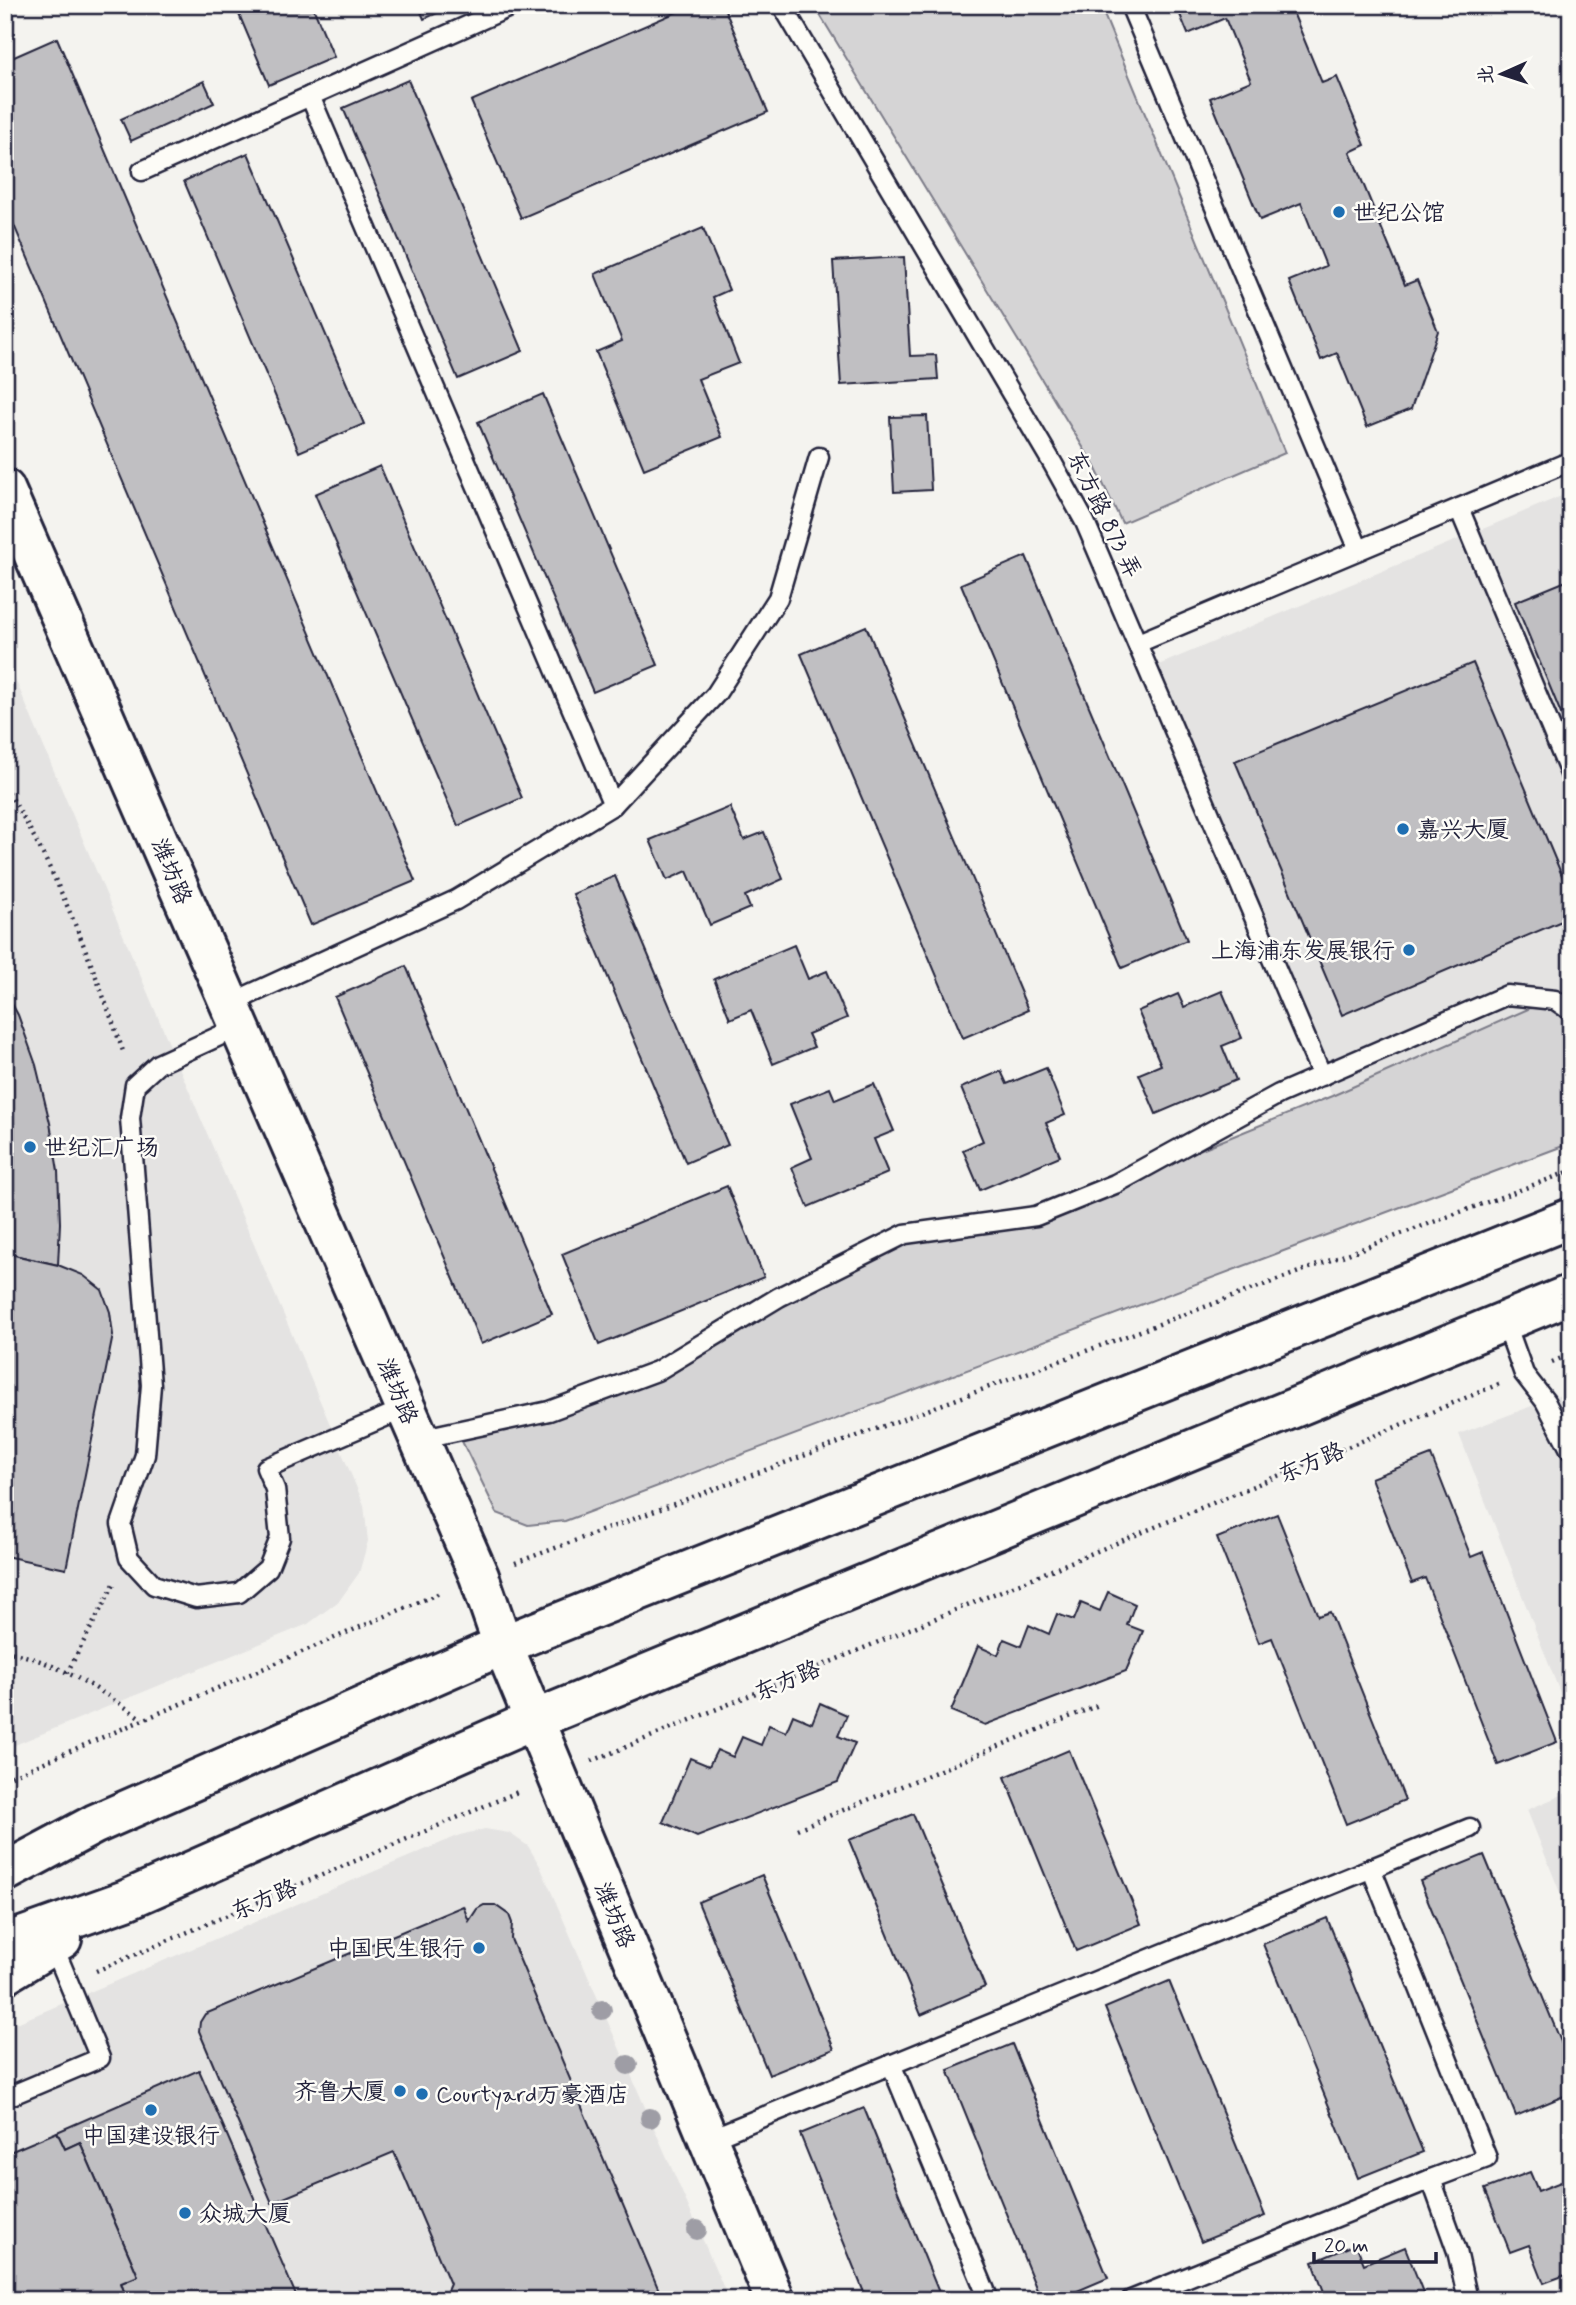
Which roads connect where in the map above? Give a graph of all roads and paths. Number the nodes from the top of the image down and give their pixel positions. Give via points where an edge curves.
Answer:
1 (514, 5) edge
2 (782, 5) edge
3 (1130, 5) edge
4 (310, 96) junction
5 (142, 171) dead end
6 (819, 457) dead end
7 (1571, 461) edge
8 (5, 489) edge
9 (1459, 508) junction
10 (1359, 550) junction
11 (1138, 643) junction
12 (1571, 776) edge
13 (5, 787) edge
14 (613, 805) junction
15 (1571, 1012) edge
16 (234, 1015) junction
17 (1322, 1076) junction
18 (135, 1085) junction
19 (1571, 1171) edge
20 (1571, 1217) edge
21 (1571, 1294) edge
22 (1505, 1321) junction
23 (1571, 1354) edge
24 (1524, 1374) junction
25 (412, 1424) junction
26 (1571, 1451) edge
27 (129, 1558) junction
28 (479, 1576) junction
29 (503, 1644) junction
30 (5, 1651) edge
31 (67, 1673) junction
32 (1101, 1704) dead end
33 (143, 1720) junction
34 (534, 1720) junction
35 (557, 1775) junction
36 (5, 1779) edge
37 (95, 1824) junction
38 (1470, 1828) dead end
39 (797, 1829) dead end
40 (5, 1852) edge
41 (1371, 1868) junction
42 (5, 1872) edge
43 (126, 1900) junction
44 (5, 1943) edge
45 (53, 1945) junction
46 (5, 1974) edge
47 (68, 1983) junction
48 (891, 2064) junction
49 (5, 2098) edge
50 (709, 2139) junction
51 (1431, 2179) junction
52 (775, 2300) edge
53 (989, 2300) edge
54 (1132, 2300) edge
55 (1468, 2300) edge

1 - 4 lane
2 - 11 lane, 东方路 873 弄 via 1053,464 1085,522
3 - 10 lane
4 - 5 lane
4 - 14 lane
6 - 14 lane via 778,598 716,694
7 - 9 lane
8 - 16 main road, 潍坊路
9 - 10 lane
9 - 12 lane
10 - 11 lane
11 - 17 lane, 东方路 873 弄
13 - 18 path via 38,844 99,984
14 - 16 lane via 456,900
15 - 17 lane via 1555,1000 1507,995
16 - 18 lane via 158,1064
16 - 25 main road, 潍坊路
17 - 25 lane via 1279,1094 1115,1184 1037,1216 905,1234 779,1297 657,1371 549,1411
18 - 27 lane via 130,1118 151,1385 145,1455 121,1524
19 - 28 path
20 - 29 main road
21 - 22 main road
22 - 24 lane
22 - 34 main road
23 - 24 path, 东方路
24 - 26 lane via 1545,1401
24 - 35 path, 东方路
25 - 27 lane via 266,1468 275,1489 280,1538 268,1568 239,1593 196,1598 154,1585
25 - 28 main road, 潍坊路
27 - 31 path
28 - 29 main road, 潍坊路
28 - 33 path
29 - 34 main road, 潍坊路
29 - 37 main road
30 - 31 path
31 - 33 path
32 - 39 path
33 - 36 path
34 - 35 main road, 潍坊路
34 - 43 main road
35 - 47 path, 东方路
35 - 50 main road, 潍坊路
37 - 40 main road
37 - 42 main road
38 - 41 lane
41 - 48 lane
41 - 51 lane via 1487,2158
43 - 44 main road
43 - 45 main road
45 - 46 main road
45 - 47 lane
47 - 49 lane via 100,2058
48 - 50 lane
48 - 53 lane
50 - 52 main road, 潍坊路
51 - 54 lane
51 - 55 lane via 1457,2251

